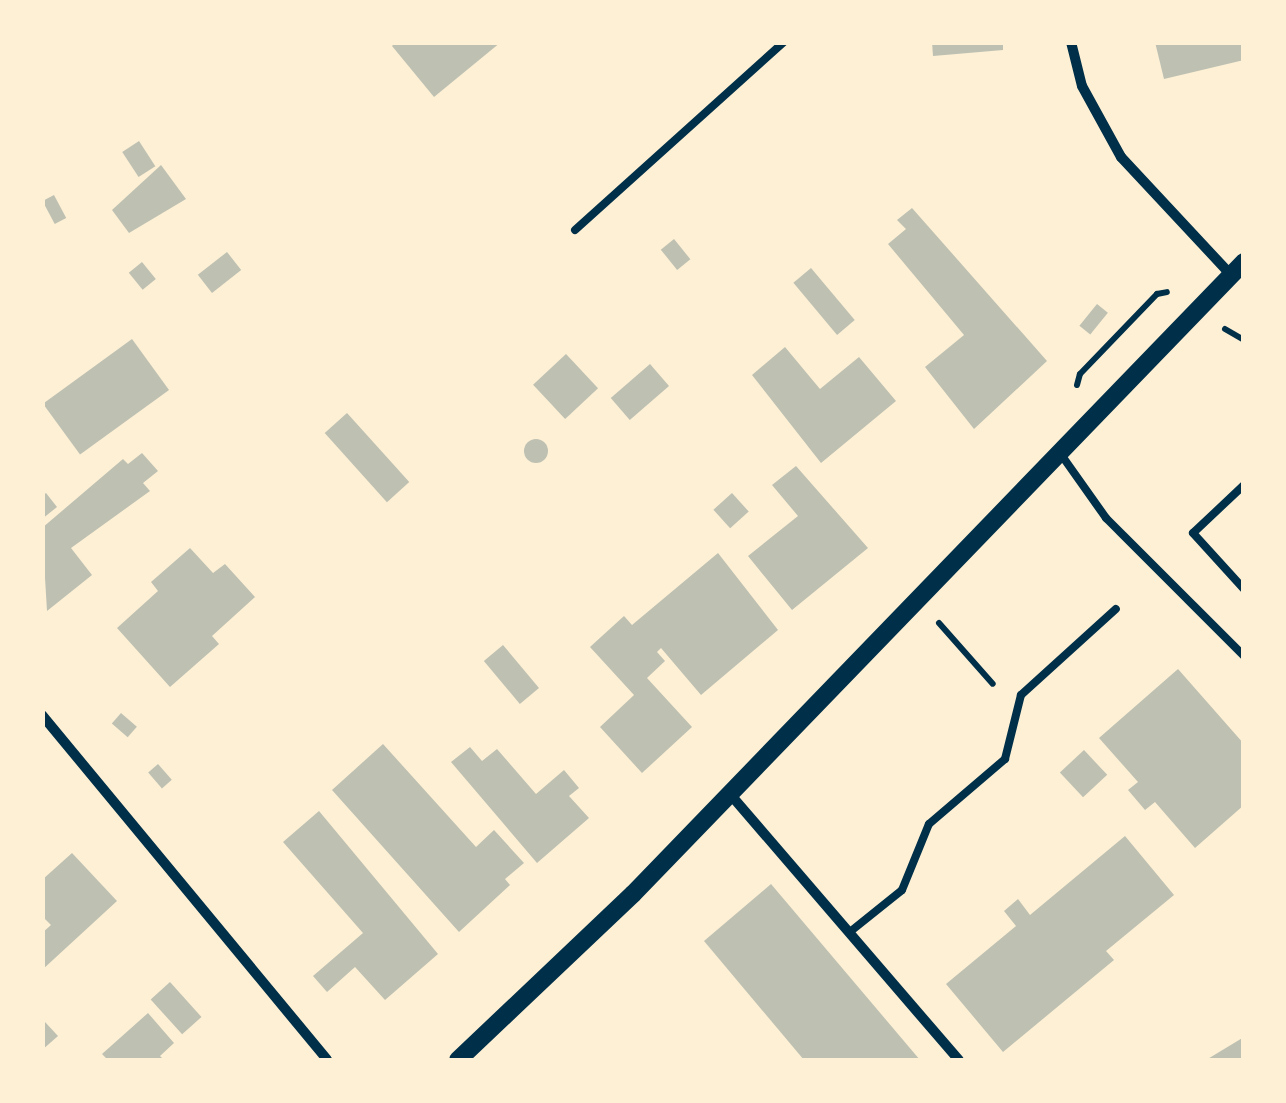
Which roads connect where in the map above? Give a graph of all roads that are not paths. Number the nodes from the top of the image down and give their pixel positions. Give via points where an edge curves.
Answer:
1 (784, 42) edge
2 (1070, 42) edge
3 (575, 230) dead end
4 (1237, 269) edge
5 (1060, 453) junction
6 (1244, 485) edge
7 (1244, 589) edge
8 (1116, 609) dead end
9 (1244, 656) edge
10 (42, 715) edge
11 (730, 794) junction
12 (851, 931) junction
13 (327, 1060) edge
14 (458, 1060) edge
15 (959, 1060) edge

1 - 3 lane
2 - 4 street via 1082,86 1121,157
4 - 5 street
5 - 9 lane via 1106,518
5 - 11 street
6 - 7 lane via 1193,533
8 - 12 lane via 1021,696 1005,759 929,824 902,890
10 - 13 street
11 - 12 street
11 - 14 street
12 - 15 street

